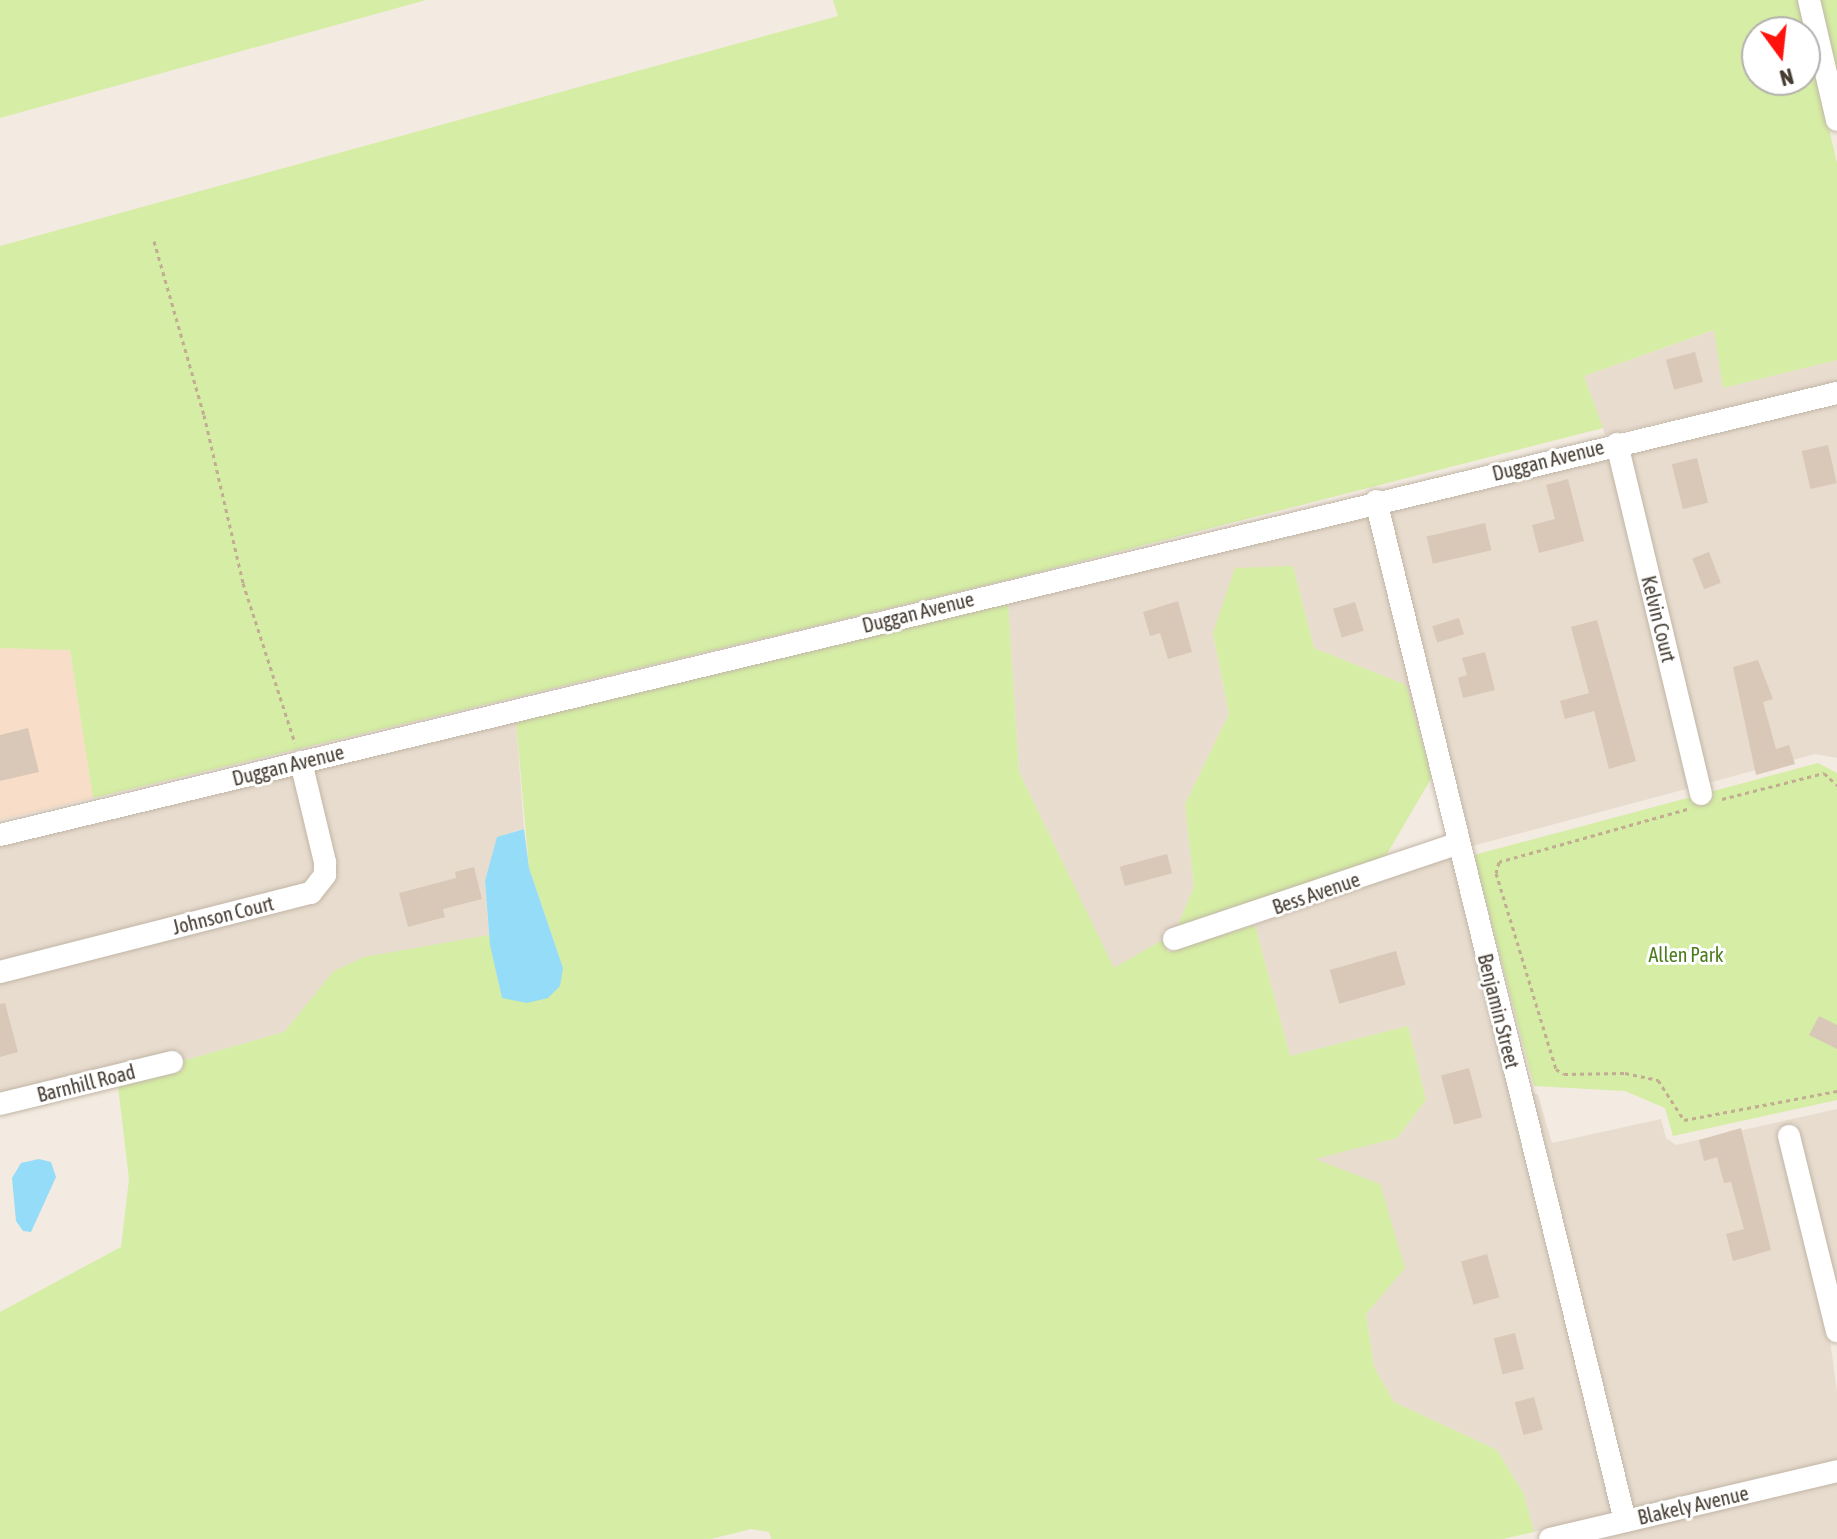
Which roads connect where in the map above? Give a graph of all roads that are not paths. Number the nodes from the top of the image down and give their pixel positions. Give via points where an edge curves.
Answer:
1 (1809, 0) edge
2 (1837, 120) edge
3 (1837, 393) edge
4 (1617, 444) junction
5 (1376, 501) junction
6 (301, 762) junction
7 (1702, 801) road end
8 (0, 835) edge
9 (1457, 844) junction
10 (1174, 939) dead end
11 (0, 972) edge
12 (172, 1062) dead end
13 (0, 1104) edge
14 (1789, 1136) dead end
15 (1837, 1331) edge
16 (1837, 1471) edge
17 (1625, 1521) junction
18 (1550, 1539) edge

1 - 2 street
3 - 4 street, Duggan Avenue
4 - 5 street, Duggan Avenue
4 - 7 street, Kelvin Court
5 - 6 street, Duggan Avenue
5 - 9 street, Benjamin Street
6 - 8 street, Duggan Avenue
6 - 11 street, Johnson Court via 325,862 325,875 311,893
9 - 10 street, Bess Avenue
9 - 17 street, Benjamin Street
12 - 13 street, Barnhill Road
14 - 15 street
16 - 17 street, Blakely Avenue
17 - 18 street, Blakely Avenue

